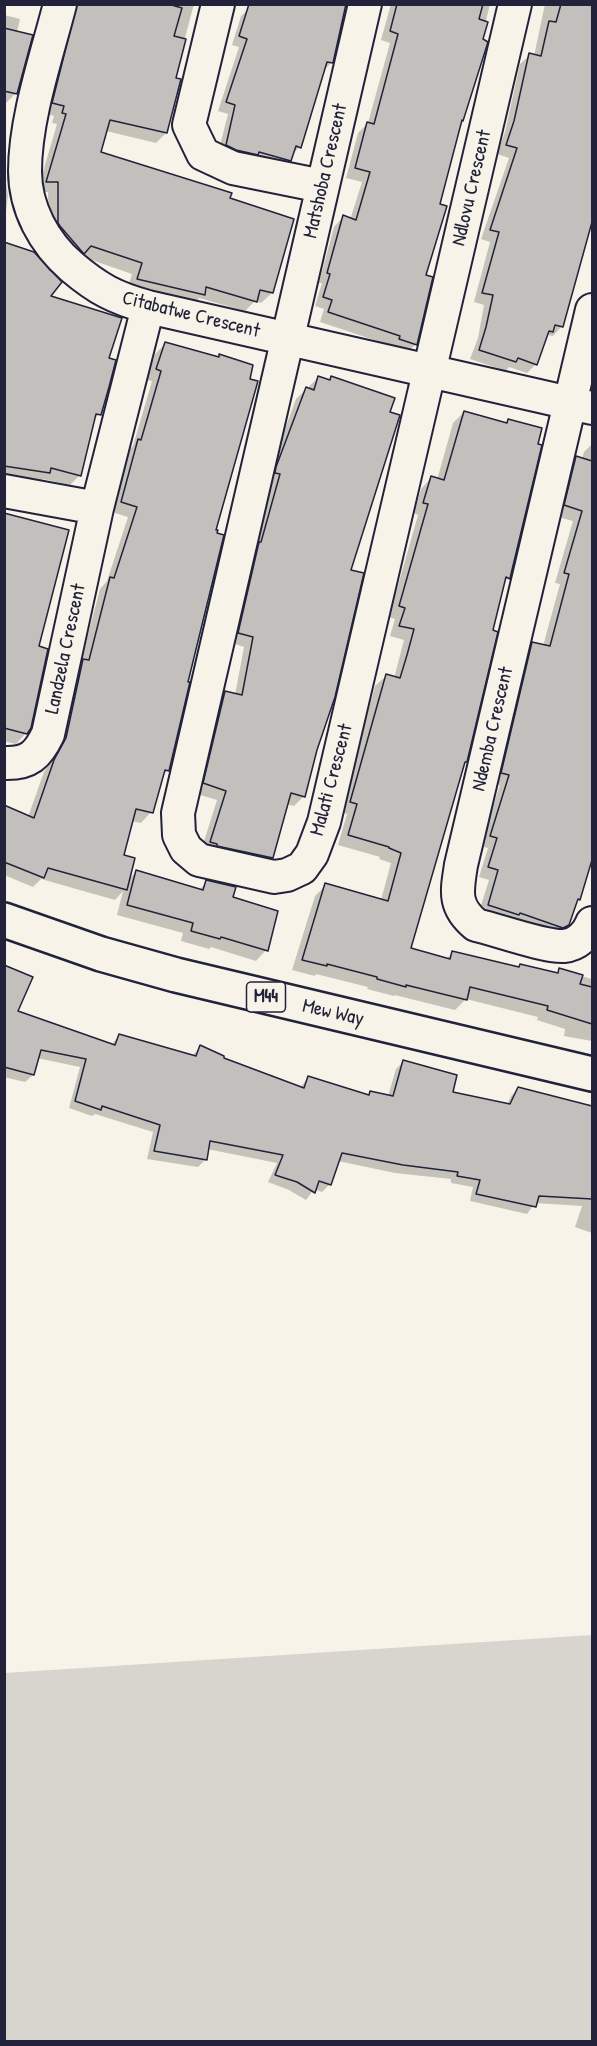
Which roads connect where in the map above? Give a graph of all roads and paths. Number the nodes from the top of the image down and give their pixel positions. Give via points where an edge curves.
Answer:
1 (218, 4) edge
2 (365, 4) edge
3 (515, 4) edge
4 (57, 5) edge
5 (322, 186) junction
6 (148, 307) junction
7 (592, 310) edge
8 (289, 338) junction
9 (430, 372) junction
10 (581, 405) edge
11 (4, 491) edge
12 (97, 508) junction
13 (4, 763) edge
14 (6, 920) edge
15 (592, 923) edge
16 (592, 1074) edge

1 - 5 street via 189,125 203,154 233,168
2 - 5 street, Matshoba Crescent
3 - 9 street, Ndlovu Crescent
4 - 6 street, Citabatwe Crescent via 27,150 25,172 32,210 57,255 91,284 119,299
5 - 8 street, Matshoba Crescent
6 - 8 street, Citabatwe Crescent
6 - 12 street, Landzela Crescent
7 - 10 street, Ndemba Crescent
8 - 9 street, Citabatwe Crescent
8 - 9 street, Malati Crescent via 178,813 179,835 186,849 199,860 274,877 302,868 312,854 324,822
9 - 10 street, Citabatwe Crescent
10 - 15 street, Ndemba Crescent via 461,865 457,894 460,907 476,925 550,945 566,946 579,940
11 - 12 street
12 - 13 street, Landzela Crescent via 48,734 34,756 24,762
14 - 16 main road, Mew Way / M44 via 101,954 176,975

